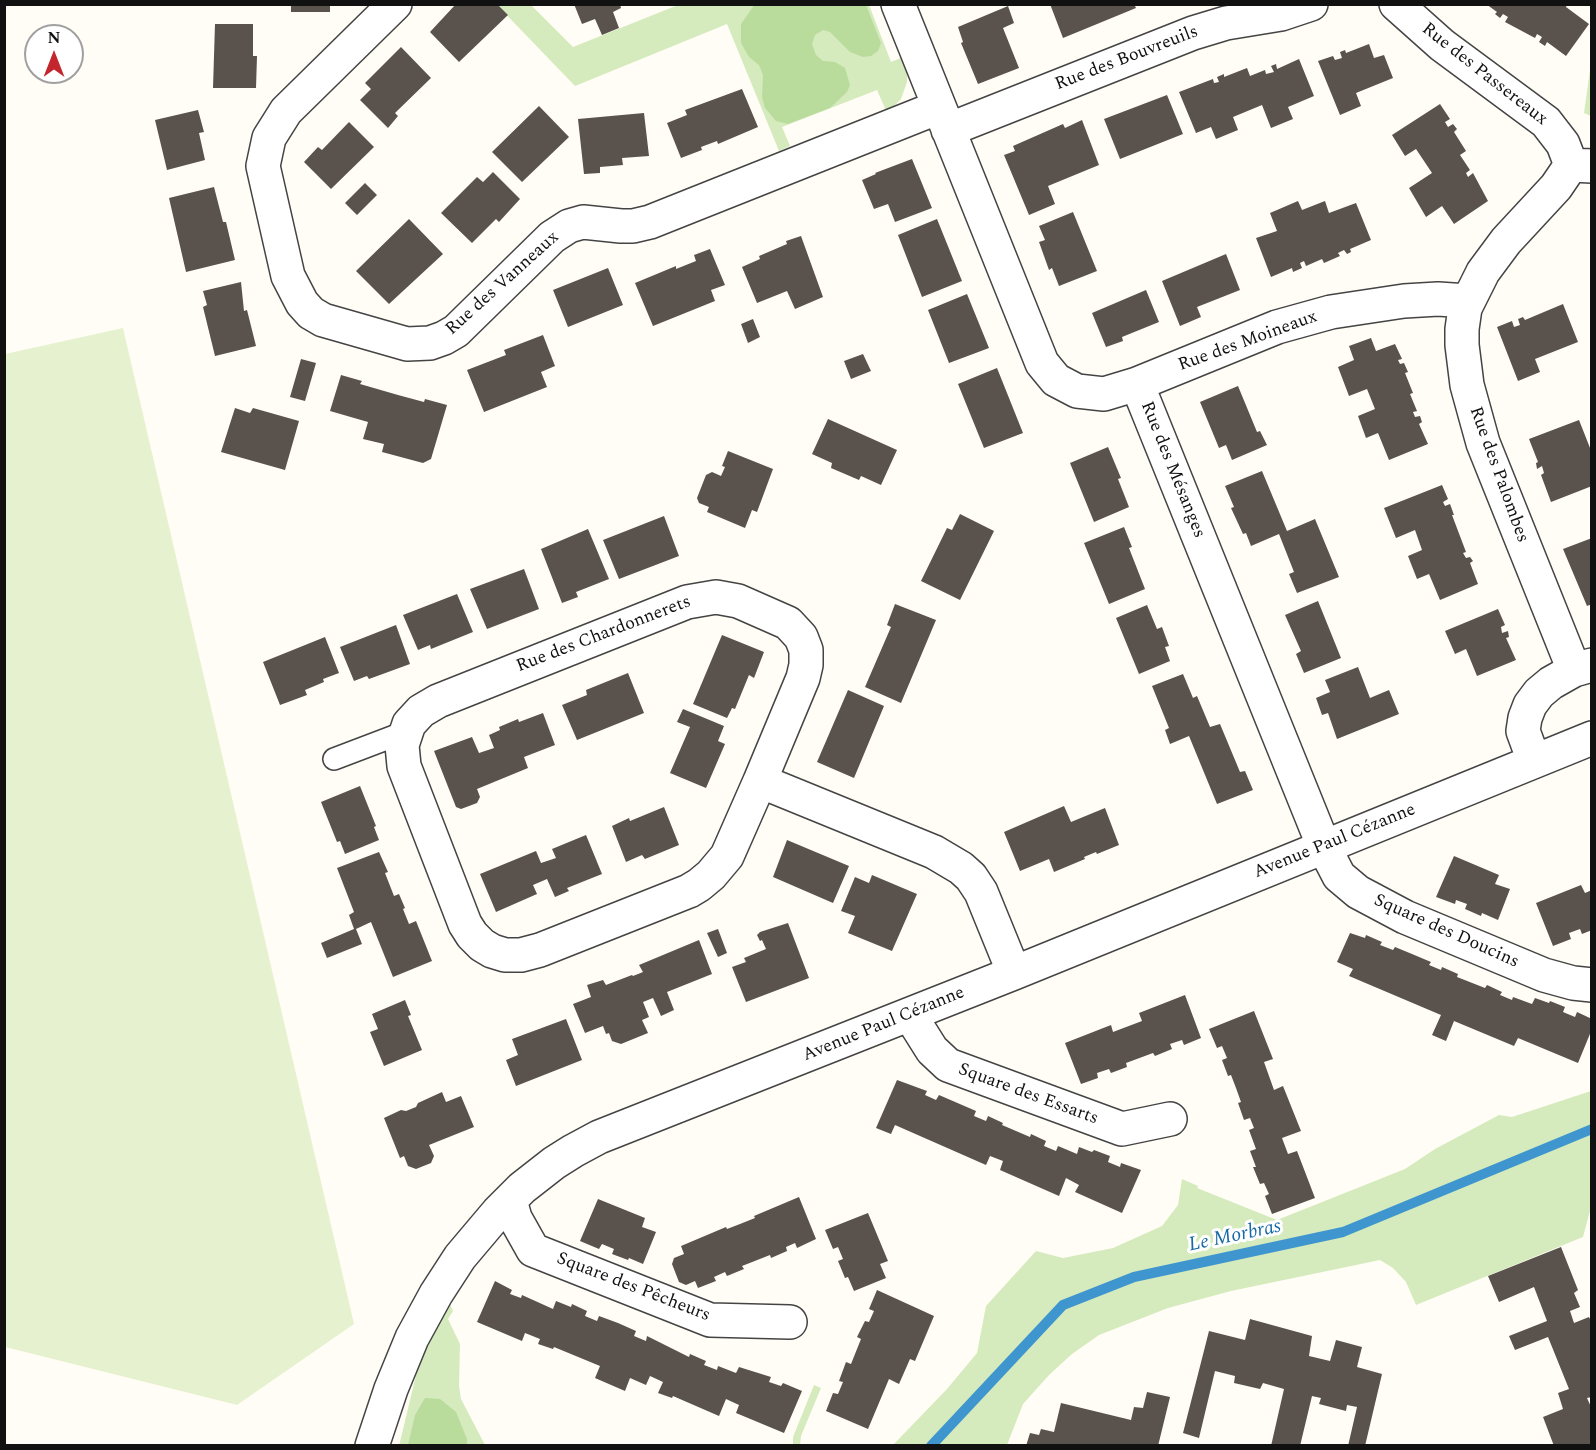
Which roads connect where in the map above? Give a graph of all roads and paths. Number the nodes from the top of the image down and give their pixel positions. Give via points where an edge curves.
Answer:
1 (395, 4) edge
2 (898, 4) edge
3 (1311, 4) edge
4 (1396, 4) edge
5 (943, 118) junction
6 (1581, 165) edge
7 (1468, 302) junction
8 (1137, 384) junction
9 (1583, 667) edge
10 (405, 732) junction
11 (1592, 738) edge
12 (1592, 751) edge
13 (334, 759) dead end
14 (1534, 761) junction
15 (760, 781) junction
16 (1324, 846) junction
17 (1014, 973) junction
18 (1592, 985) edge
19 (910, 1015) junction
20 (1170, 1119) dead end
21 (510, 1200) junction
22 (790, 1322) dead end
23 (372, 1446) edge

1 - 5 street, Rue des Vanneaux via 286,111 269,138 263,166 288,277 302,303 323,320 407,344 430,343 456,331 568,226 583,222 621,226 650,222
2 - 5 street, Rue des Mésanges
3 - 5 street, Rue des Bouvreuils via 1184,36
4 - 6 street, Rue des Passereaux via 1442,45 1545,120
5 - 8 street, Rue des Mésanges via 1046,370 1066,387 1088,394 1114,392
6 - 7 street, Rue des Palombes via 1498,250
7 - 8 street, Rue des Moineaux via 1438,299 1331,312 1277,327
7 - 9 street, Rue des Palombes via 1462,322 1462,345 1474,415 1487,453
8 - 16 street, Rue des Mésanges
9 - 14 street, Rue des Palombes via 1545,688 1526,711 1523,731
10 - 13 lane, Rue des Chardonnerets
10 - 15 street, Rue des Chardonnerets via 401,750 404,766 464,922 482,945 505,955 540,950 699,885 727,856
10 - 15 street, Rue des Chardonnerets via 419,713 438,701 687,602 706,597 728,598 788,623 801,637 806,650 803,678
11 - 14 street, Avenue Paul Cézanne
12 - 14 street, Avenue Paul Cézanne
14 - 16 street, Avenue Paul Cézanne
15 - 17 street via 934,852 961,868 981,892
16 - 17 street, Avenue Paul Cézanne
16 - 18 street, Square des Doucins via 1333,867 1347,884 1389,909 1536,972
17 - 19 street, Avenue Paul Cézanne
19 - 20 street, Square des Essarts via 932,1050 948,1065 1122,1129
19 - 21 street, Avenue Paul Cézanne via 594,1140 554,1163
21 - 22 street, Square des Pêcheurs via 533,1250 710,1320
21 - 23 street, Avenue Paul Cézanne via 460,1257 424,1315 401,1362

